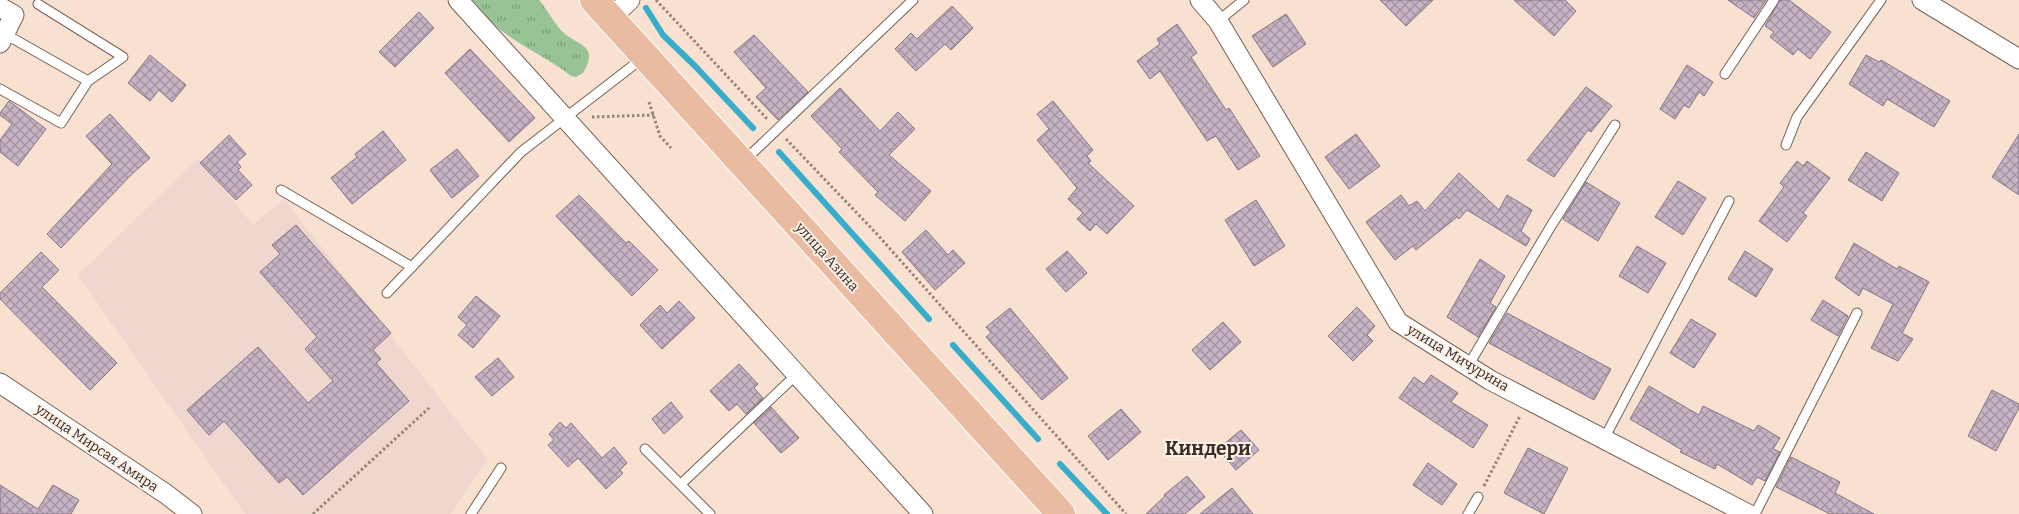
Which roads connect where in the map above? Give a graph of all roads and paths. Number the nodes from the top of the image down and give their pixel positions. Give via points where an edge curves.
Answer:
1 (458, 0) edge
2 (656, 0) edge
3 (913, 0) edge
4 (1200, 0) edge
5 (1244, 0) edge
6 (1774, 0) edge
7 (1881, 0) edge
8 (1922, 0) edge
9 (38, 4) dead end
10 (0, 6) edge
11 (612, 6) edge
12 (1218, 21) junction
13 (2, 39) edge
14 (646, 56) junction
15 (2019, 59) edge
16 (1725, 74) dead end
17 (88, 82) junction
18 (0, 89) edge
19 (649, 102) dead end
20 (654, 116) junction
21 (565, 118) junction
22 (1615, 125) dead end
23 (777, 130) junction
24 (1786, 145) dead end
25 (671, 148) dead end
26 (742, 163) junction
27 (281, 190) dead end
28 (1729, 201) dead end
29 (412, 267) junction
30 (387, 293) dead end
31 (1858, 314) dead end
32 (1468, 366) junction
33 (796, 374) junction
34 (0, 383) edge
35 (1528, 399) junction
36 (429, 408) dead end
37 (1604, 439) junction
38 (645, 449) dead end
39 (501, 468) dead end
40 (681, 484) junction
41 (1478, 497) joint
42 (192, 514) edge
43 (312, 514) edge
44 (471, 514) edge
45 (710, 514) edge
46 (923, 514) edge
47 (1061, 514) edge
48 (1126, 514) edge
49 (1468, 514) edge
50 (1748, 514) edge
51 (1755, 514) edge

1 - 21 street
2 - 23 path
3 - 23 lane
4 - 12 street, улица Мичурина
5 - 12 lane
6 - 16 lane
7 - 24 lane via 1797,117
8 - 15 street
9 - 17 lane via 124,57
10 - 13 street via 14,15
11 - 14 main road, улица Азина
12 - 32 street, улица Мичурина via 1398,322
13 - 17 lane
14 - 21 lane
14 - 26 main road, улица Азина
17 - 18 lane via 61,122
19 - 20 path
20 - 21 path
20 - 25 path via 660,136
21 - 29 lane via 521,152
21 - 33 street
22 - 32 lane
23 - 26 lane
23 - 48 path via 876,233
26 - 47 main road, улица Азина
27 - 29 lane
28 - 37 lane
29 - 30 lane
31 - 51 lane
32 - 35 street, улица Мичурина
33 - 40 lane
33 - 46 street
34 - 42 street, улица Мирсая Амира
35 - 37 street, улица Мичурина
35 - 41 path
36 - 43 path
37 - 50 street, улица Мичурина
38 - 40 lane
39 - 44 lane
40 - 45 lane
41 - 49 lane

